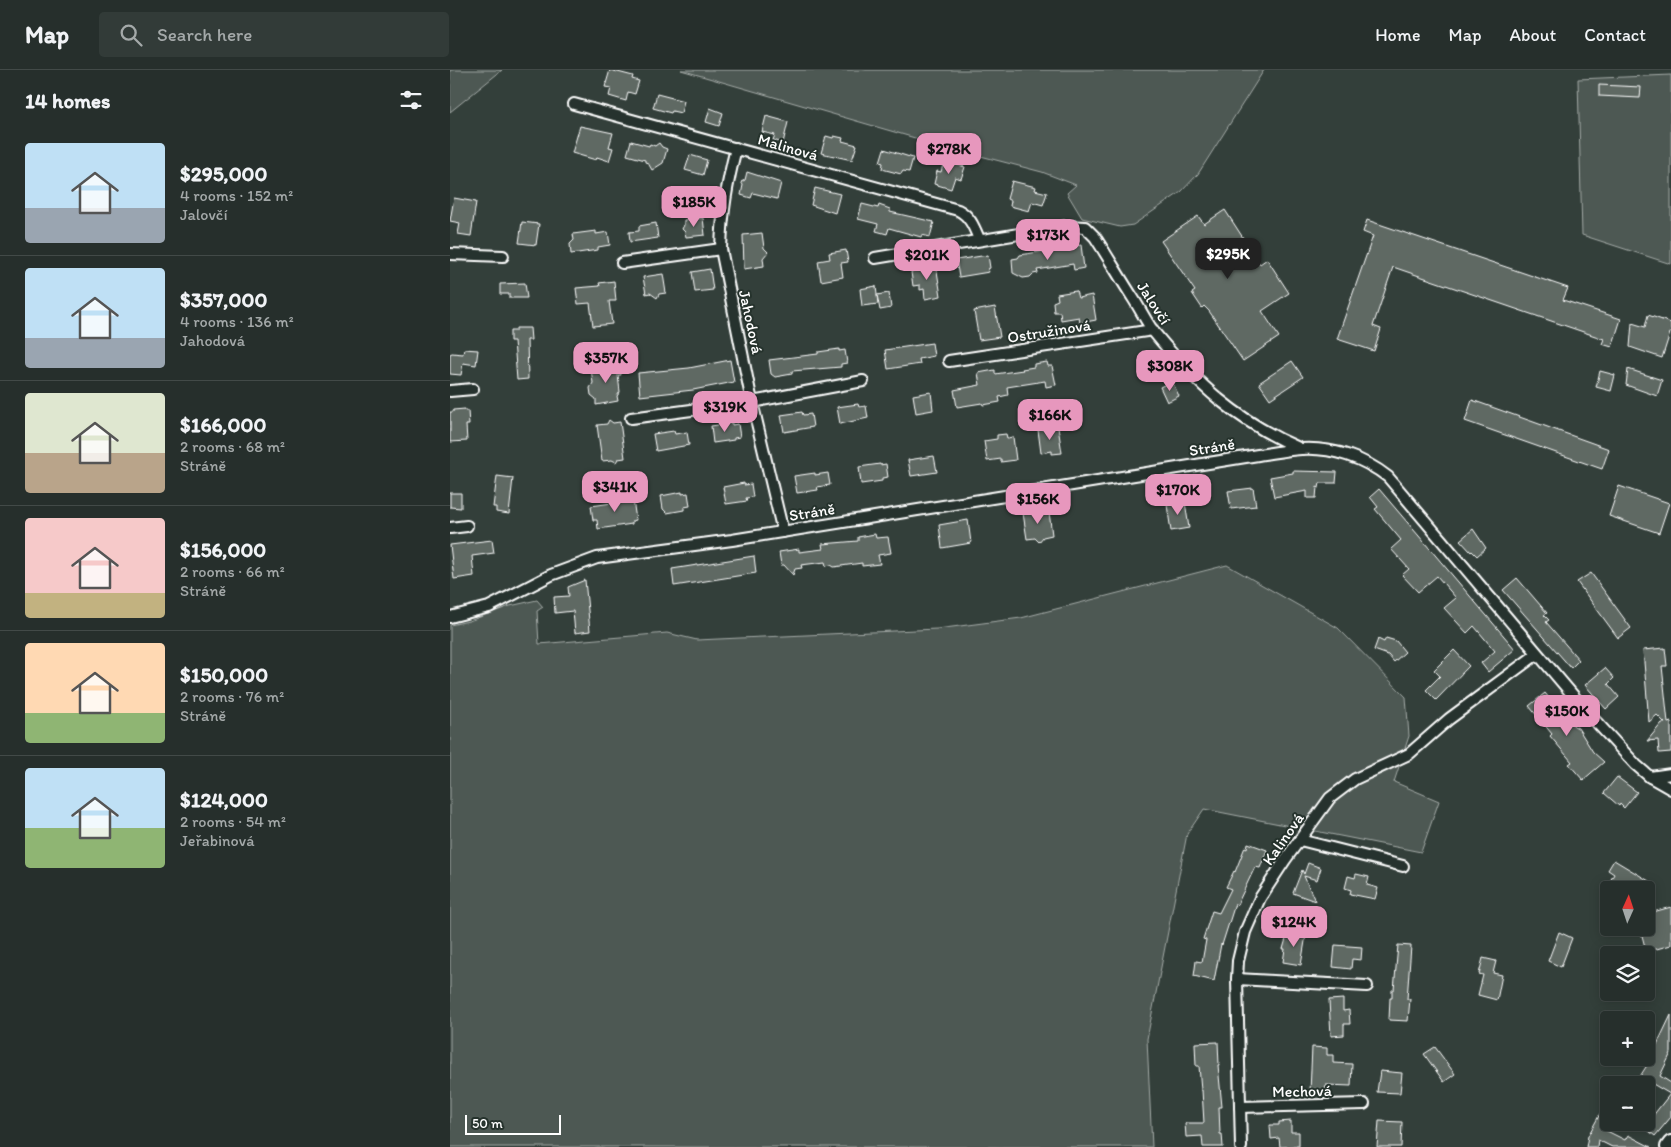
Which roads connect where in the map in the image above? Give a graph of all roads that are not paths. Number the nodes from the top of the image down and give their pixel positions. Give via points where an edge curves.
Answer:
1 (574, 104) dead end
2 (736, 148) junction
3 (979, 239) junction
4 (720, 249) junction
5 (450, 254) edge
6 (502, 256) dead end
7 (875, 258) dead end
8 (622, 263) dead end
9 (1153, 330) junction
10 (949, 361) dead end
11 (863, 381) dead end
12 (473, 389) dead end
13 (450, 391) edge
14 (752, 402) junction
15 (631, 418) dead end
16 (1302, 449) junction
17 (467, 526) dead end
18 (450, 528) edge
19 (783, 532) junction
20 (450, 617) edge
21 (1537, 654) junction
22 (1671, 774) edge
23 (1650, 777) junction
24 (1671, 789) edge
25 (1300, 840) junction
26 (1403, 866) dead end
27 (1237, 979) junction
28 (1366, 986) dead end
29 (1364, 1104) dead end
30 (1240, 1107) junction
31 (1671, 1143) edge
32 (1241, 1147) edge
33 (1668, 1147) edge

1 - 2 street, Malinová
2 - 3 street, Malinová via 958,210 970,219
2 - 4 street, Jahodová via 726,189
3 - 7 street
3 - 9 street, Jalovčí via 1067,226 1085,227
4 - 8 street
4 - 14 street, Jahodová
5 - 6 street
9 - 10 street, Ostružinová
9 - 16 street, Jalovčí via 1221,402 1274,438
11 - 14 street
12 - 13 street
14 - 15 street
14 - 19 street, Jahodová
16 - 19 street, Stráně
16 - 21 street, Stráně via 1361,459 1388,477
17 - 18 street
19 - 20 street, Stráně via 597,558 552,575 489,607
21 - 23 street, Stráně via 1594,720
21 - 25 street, Kalinová via 1449,719 1410,754 1355,779 1330,798
22 - 23 street
23 - 24 street, Stráně
25 - 26 street
25 - 27 street, Kalinová via 1260,898 1245,932
27 - 28 street
27 - 30 street, Kalinová
29 - 30 street, Mechová
30 - 32 street, Kalinová
31 - 33 street

